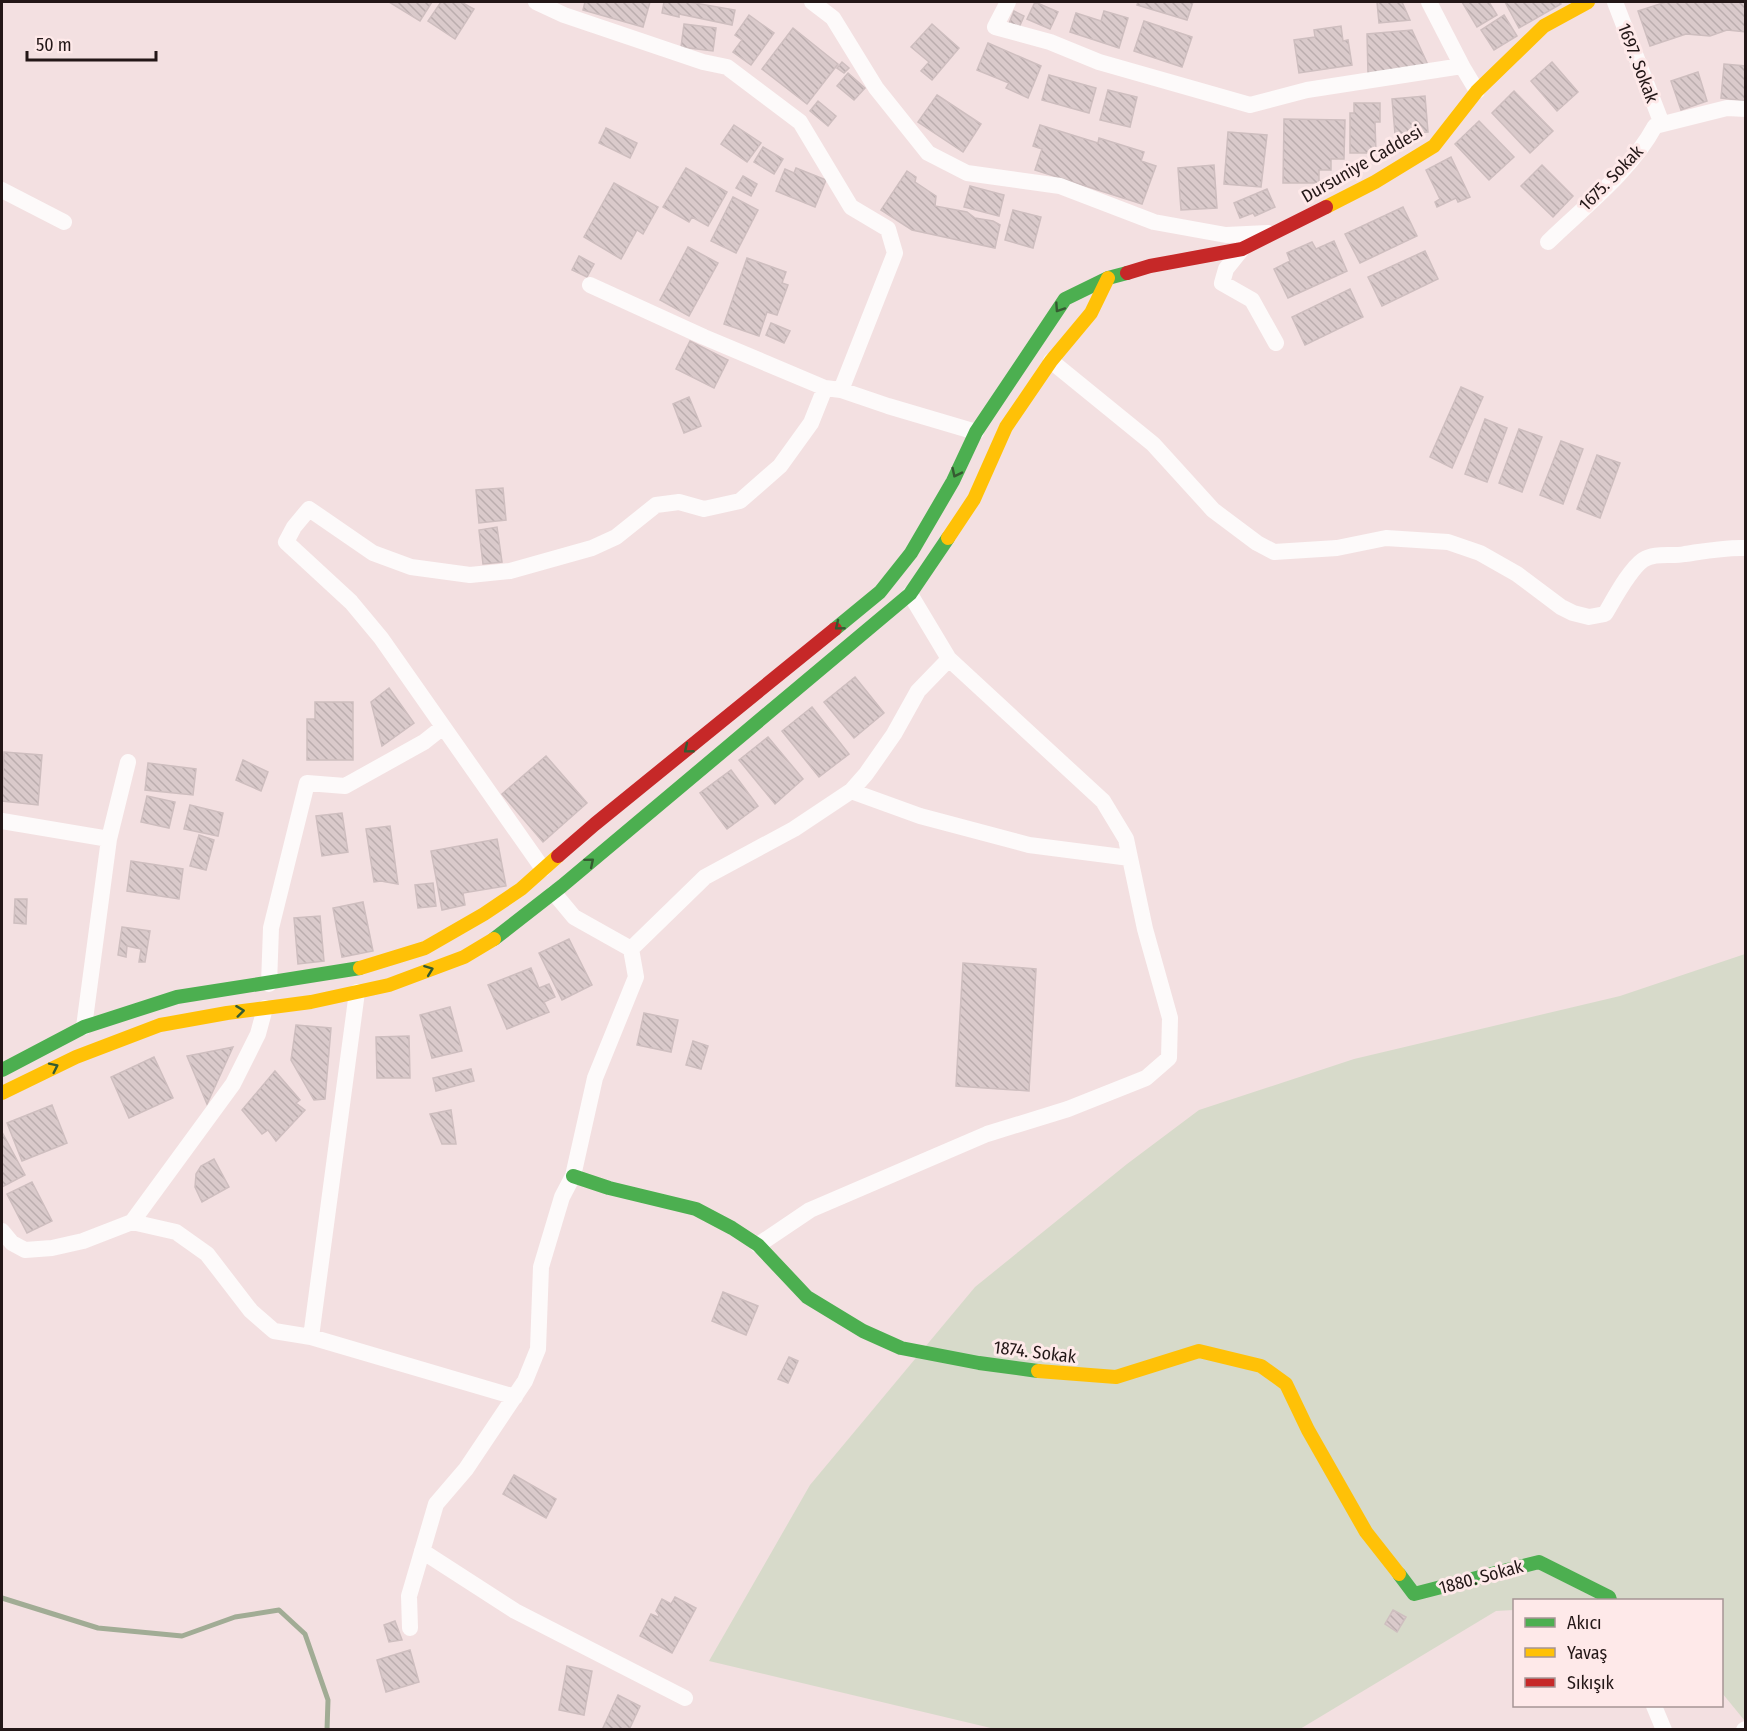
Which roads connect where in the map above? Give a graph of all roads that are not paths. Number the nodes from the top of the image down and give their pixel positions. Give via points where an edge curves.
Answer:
1 (536, 2) edge
2 (812, 2) edge
3 (1008, 2) edge
4 (1429, 2) edge
5 (1588, 2) edge
6 (1615, 2) edge
7 (1569, 7) edge
8 (1462, 66) junction
9 (1478, 91) junction
10 (1746, 109) edge
11 (1662, 124) junction
12 (2, 190) edge
13 (64, 222) dead end
14 (1278, 232) junction
15 (1548, 242) dead end
16 (1242, 249) junction
17 (1108, 278) junction
18 (590, 285) dead end
19 (1276, 343) dead end
20 (1051, 361) junction
21 (833, 389) junction
22 (976, 432) junction
23 (1746, 548) edge
24 (910, 594) junction
25 (949, 659) junction
26 (443, 727) junction
27 (128, 762) dead end
28 (850, 791) junction
29 (2, 821) edge
30 (109, 839) junction
31 (1130, 858) junction
32 (543, 869) junction
33 (554, 893) junction
34 (631, 949) junction
35 (269, 984) junction
36 (357, 992) junction
37 (265, 1008) junction
38 (84, 1027) junction
39 (2, 1070) edge
40 (2, 1093) edge
41 (573, 1176) junction
42 (132, 1222) junction
43 (2, 1231) edge
44 (758, 1245) junction
45 (311, 1337) junction
46 (515, 1397) junction
47 (422, 1551) junction
48 (1414, 1594) joint
49 (1609, 1599) edge
50 (410, 1629) dead end
51 (685, 1698) dead end
52 (1654, 1707) edge
53 (1664, 1730) edge

1 - 21 street via 693,59 727,66 800,122 851,207 888,229 895,253
2 - 14 street via 833,18 876,88 928,153 967,173 1060,186 1154,222 1226,235
3 - 8 street via 995,27 1250,105 1306,90
4 - 8 street
5 - 7 street, Dursuniye Caddesi
6 - 11 street, 1697. Sokak
7 - 9 street, Dursuniye Caddesi
8 - 9 street
9 - 14 street, Dursuniye Caddesi via 1434,146 1375,182
10 - 11 street via 1727,108
11 - 15 street, 1675. Sokak via 1655,126 1645,145 1622,171
12 - 13 street
14 - 16 street, Dursuniye Caddesi
16 - 17 street, Dursuniye Caddesi
16 - 19 street via 1226,268 1222,283 1252,300
17 - 20 street via 1091,313
17 -> 22 street, Dursuniye Caddesi via 1065,299
18 - 21 street
20 - 23 street via 1153,444 1214,510 1274,552 1337,548 1386,538 1448,542 1480,553 1517,574 1561,607 1589,617 1605,614 1635,568 1651,557
20 - 24 street via 1006,427 974,498
21 - 22 street
21 - 26 street via 780,466 740,501 704,509 679,502 656,505 616,537 510,572 470,575 411,567 373,553 309,509 286,542 351,602
22 -> 32 street, Dursuniye Caddesi via 911,554 880,592
24 - 25 street
33 -> 24 street
25 - 28 street via 918,691 894,734
25 - 31 street via 1103,801 1126,839
26 - 32 street
26 - 35 street via 424,742 345,786 307,783 271,928
27 - 30 street
28 - 31 street via 920,816 1029,844
28 - 34 street via 794,829 705,877
29 - 30 street
30 - 38 street
31 - 44 street via 1170,1018 1169,1058 1146,1078 1068,1109 987,1134 810,1210
32 - 35 street, Dursuniye Caddesi via 484,914 425,948 353,970
33 - 34 street via 574,917
36 -> 33 street via 389,985 464,957 501,935
34 - 41 street via 636,977 595,1078
35 - 38 street, Dursuniye Caddesi via 177,997
36 - 37 street
36 - 45 street
40 -> 37 street via 76,1056 160,1025
37 - 42 street via 258,1034 233,1084
38 - 39 street, Dursuniye Caddesi
41 - 44 street, 1874. Sokak via 696,1209
41 - 46 street via 562,1197 542,1267 538,1349
42 - 43 street via 83,1241 25,1250
42 - 45 street via 176,1232 207,1254 251,1311 274,1331
44 - 48 street, 1874. Sokak via 807,1297 863,1331 902,1348 1060,1374 1116,1377 1199,1351 1261,1366 1286,1384 1366,1532
45 - 46 street
46 - 47 street via 466,1469 436,1504
47 - 50 street via 409,1596
47 - 51 street via 515,1611
48 - 49 street, 1880. Sokak via 1539,1562
52 - 53 street

